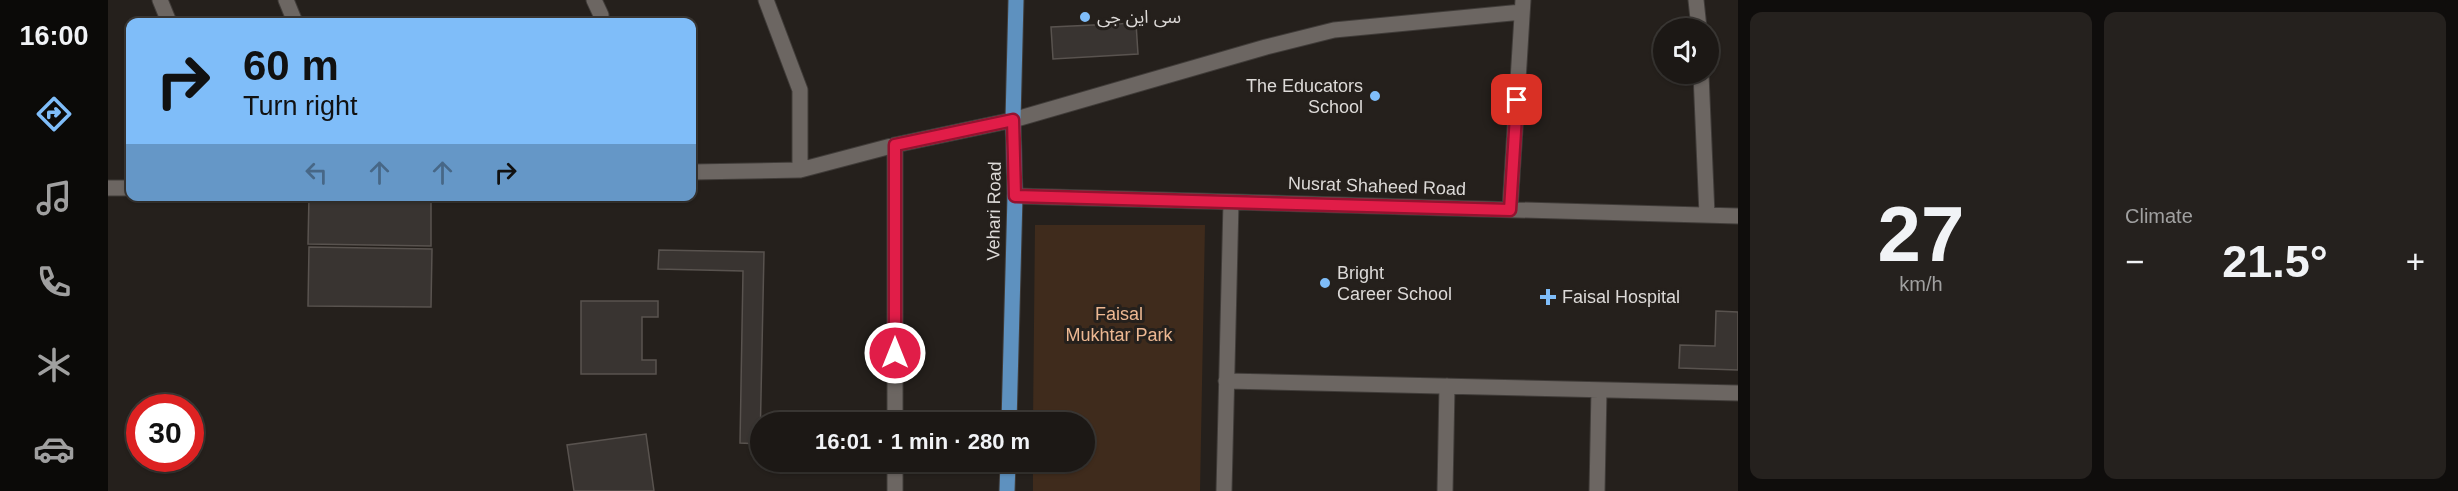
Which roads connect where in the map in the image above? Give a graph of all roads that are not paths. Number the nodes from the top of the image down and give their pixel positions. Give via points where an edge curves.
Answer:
1 (160, 0) edge
2 (286, 0) edge
3 (594, 0) edge
4 (766, 0) edge
5 (1016, 0) edge
6 (1696, 0) edge
7 (1523, 6) edge
8 (601, 15) dead end
9 (167, 18) edge
10 (293, 18) edge
11 (1699, 18) edge
12 (1701, 84) edge
13 (1013, 120) junction
14 (895, 145) junction
15 (800, 170) junction
16 (696, 171) edge
17 (126, 188) edge
18 (108, 189) edge
19 (1015, 196) junction
20 (1231, 202) junction
21 (1510, 210) junction
22 (1707, 215) junction
23 (1738, 216) edge
24 (1226, 381) junction
25 (1447, 386) junction
26 (1599, 390) junction
27 (1738, 393) edge
28 (895, 412) edge
29 (1009, 412) edge
30 (895, 472) edge
31 (1008, 472) edge
32 (895, 491) edge
33 (1007, 491) edge
34 (1224, 491) edge
35 (1445, 491) edge
36 (1597, 491) edge

1 - 9 street
2 - 10 street
3 - 8 street
4 - 15 street via 800,90
5 - 13 main road, Vehari Road
6 - 11 street
7 - 13 street via 1334,30
7 - 21 street
12 - 22 street
13 - 14 street
13 - 19 main road, Vehari Road
14 - 15 street
14 - 28 street
15 - 16 street
17 - 18 street
19 - 20 street, Nusrat Shaheed Road
19 - 29 main road, Vehari Road
20 - 21 street, Nusrat Shaheed Road
20 - 24 street
21 - 22 street, Nusrat Shaheed Road
22 - 23 street, Nusrat Shaheed Road
24 - 25 street
24 - 34 street
25 - 26 street
25 - 35 street
26 - 27 street
26 - 36 street
30 - 32 street
31 - 33 main road

